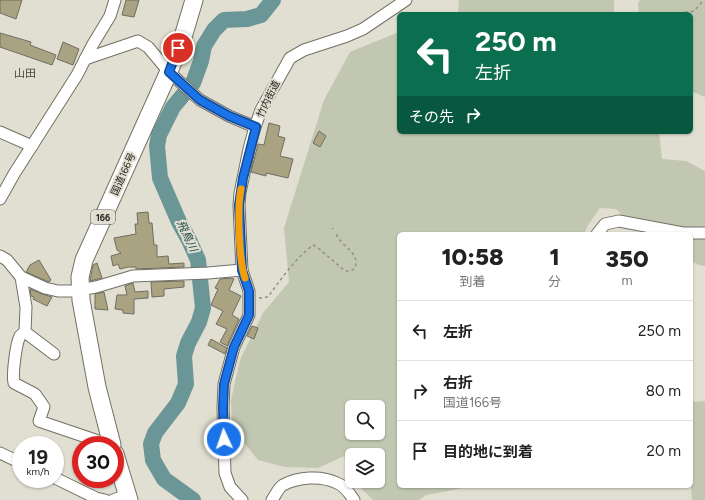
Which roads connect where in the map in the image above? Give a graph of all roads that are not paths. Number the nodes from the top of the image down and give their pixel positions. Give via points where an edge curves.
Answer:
1 (115, 0) edge
2 (194, 0) edge
3 (406, 0) edge
4 (86, 59) junction
5 (169, 72) junction
6 (256, 127) junction
7 (0, 132) edge
8 (32, 146) junction
9 (0, 199) edge
10 (598, 232) edge
11 (678, 232) edge
12 (693, 233) edge
13 (705, 233) edge
14 (0, 256) edge
15 (242, 270) junction
16 (20, 276) junction
17 (80, 290) junction
18 (25, 332) junction
19 (54, 354) dead end
20 (83, 436) edge
21 (110, 436) edge
22 (0, 453) edge
23 (12, 459) edge
24 (64, 482) edge
25 (121, 488) edge
26 (123, 498) edge
27 (105, 500) edge
28 (242, 500) edge
29 (272, 500) edge
30 (354, 500) edge

1 - 4 street via 110,16
2 - 5 highway, 国道166号 / 166
3 - 6 street, 竹内街道 via 363,29 304,50 290,58 261,110
4 - 5 street via 138,41 148,47
4 - 8 street
5 - 6 street via 200,100
5 - 17 highway, 国道166号 / 166 via 84,260
6 - 15 street, 竹内街道 via 240,193
7 - 8 street
8 - 9 street
10 - 11 street via 604,224 619,221
12 - 13 street
14 - 16 street via 7,260
15 - 17 street via 133,276
15 - 28 street, 竹内街道 via 249,291 249,315 234,347 227,371 223,408 225,473 230,487
16 - 17 street via 45,288 58,291
16 - 18 street via 26,307
17 - 21 highway, 国道166号 / 166 via 98,387
18 - 19 street
18 - 20 street via 20,336 13,368 14,383 35,394 44,407 39,421
22 - 23 street
24 - 27 street
25 - 26 highway, 国道166号 / 166
29 - 30 street via 282,486 300,479 319,478 337,483 346,489

